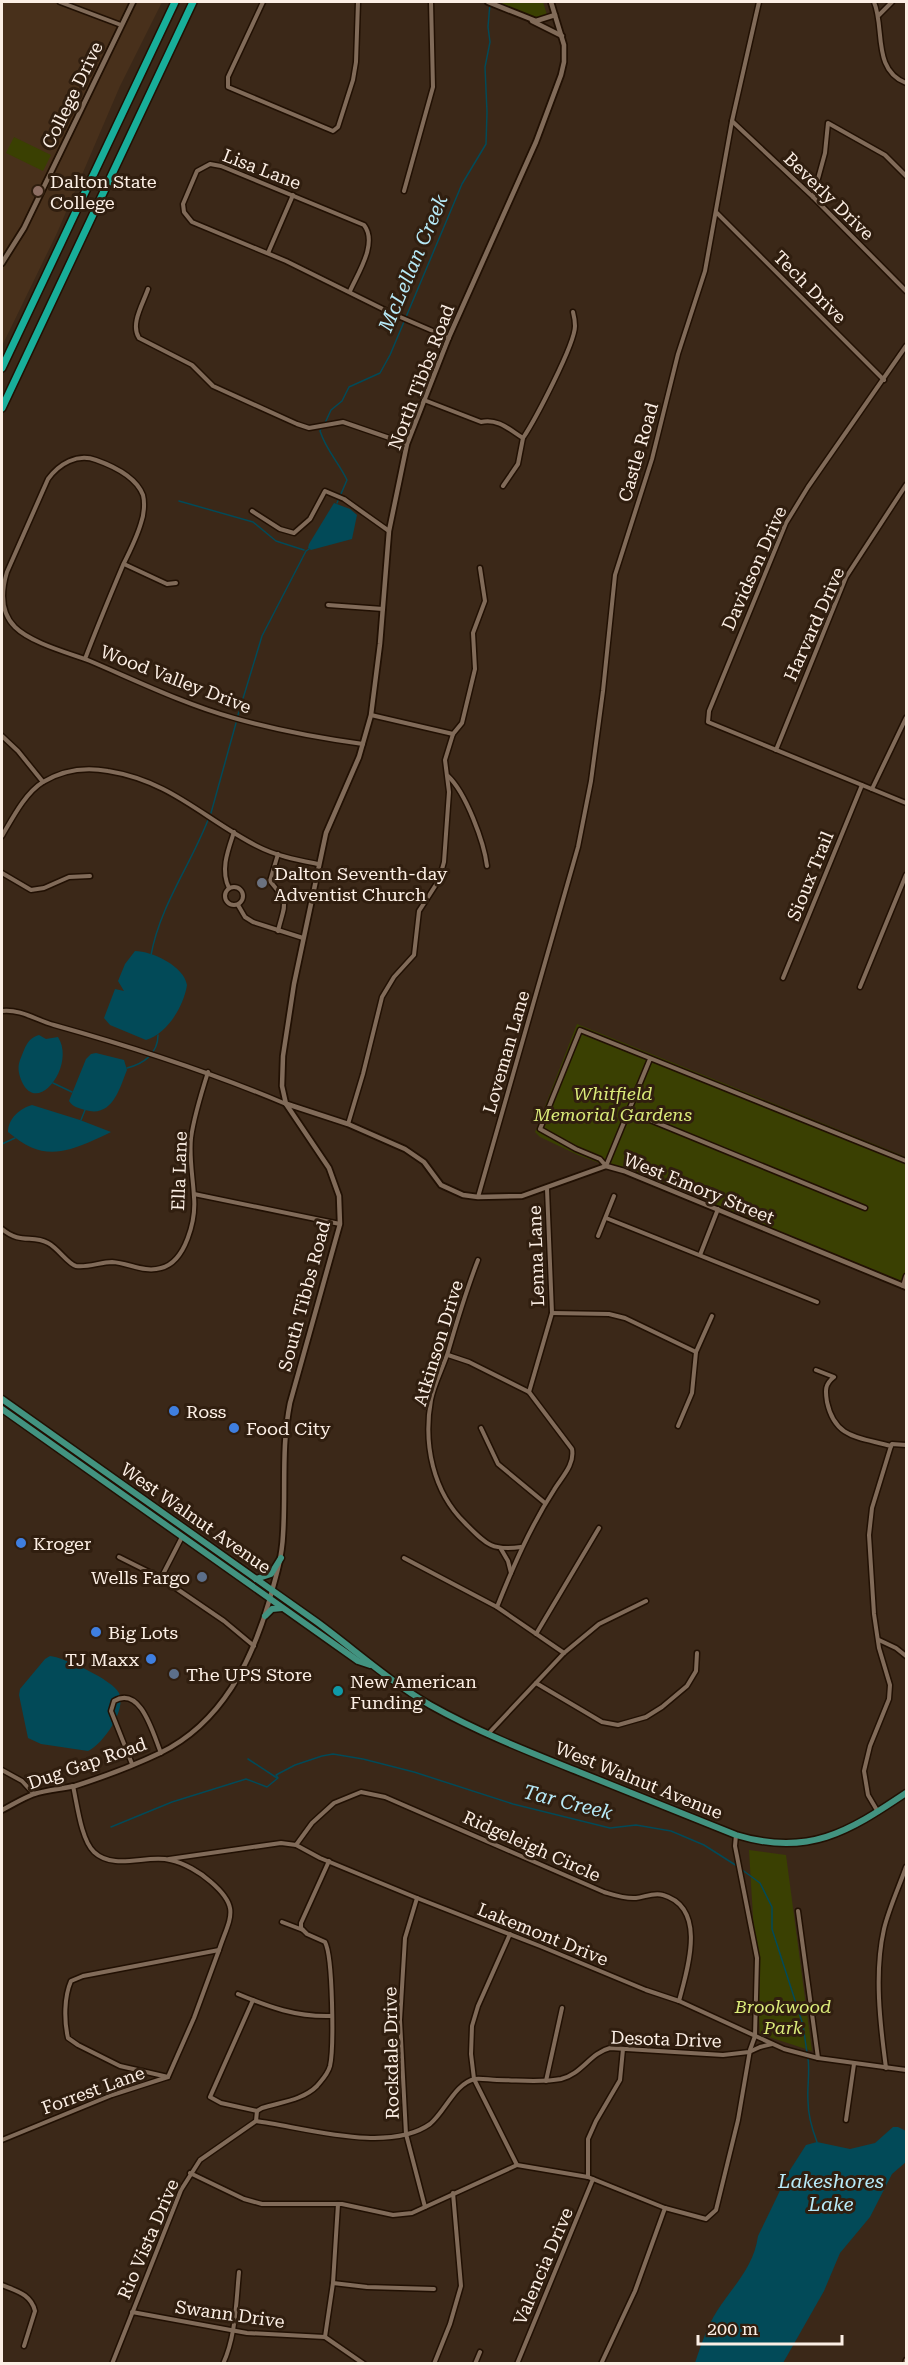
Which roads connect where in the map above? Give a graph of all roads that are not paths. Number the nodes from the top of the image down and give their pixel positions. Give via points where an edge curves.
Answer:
1 (60, 2) edge
2 (133, 2) edge
3 (175, 2) edge
4 (193, 2) edge
5 (263, 2) edge
6 (358, 2) edge
7 (431, 2) edge
8 (551, 2) edge
9 (759, 2) edge
10 (874, 2) edge
11 (892, 2) edge
12 (490, 3) edge
13 (555, 15) junction
14 (879, 15) junction
15 (529, 20) junction
16 (121, 25) junction
17 (562, 37) junction
18 (906, 83) edge
19 (732, 121) junction
20 (906, 176) edge
21 (404, 191) dead end
22 (293, 195) junction
23 (813, 197) junction
24 (717, 213) junction
25 (268, 253) junction
26 (2, 263) edge
27 (148, 289) dead end
28 (350, 291) junction
29 (906, 291) edge
30 (573, 312) dead end
31 (449, 338) junction
32 (906, 346) edge
33 (2, 368) edge
34 (884, 380) junction
35 (424, 399) junction
36 (2, 408) edge
37 (524, 438) junction
38 (407, 444) junction
39 (906, 485) edge
40 (503, 486) dead end
41 (252, 511) dead end
42 (390, 531) junction
43 (124, 564) junction
44 (480, 568) dead end
45 (176, 583) dead end
46 (328, 605) dead end
47 (382, 609) junction
48 (85, 659) junction
49 (371, 715) junction
50 (906, 720) edge
51 (453, 734) junction
52 (2, 736) edge
53 (363, 744) junction
54 (776, 750) junction
55 (448, 776) junction
56 (43, 782) junction
57 (862, 785) junction
58 (872, 789) junction
59 (906, 803) edge
60 (234, 832) junction
61 (2, 836) edge
62 (278, 854) junction
63 (318, 864) junction
64 (488, 866) dead end
65 (2, 873) edge
66 (906, 875) edge
67 (90, 876) dead end
68 (229, 888) junction
69 (238, 904) junction
70 (560, 913) joint
71 (278, 931) junction
72 (303, 938) junction
73 (783, 978) dead end
74 (860, 987) dead end
75 (2, 1011) edge
76 (650, 1059) junction
77 (208, 1072) junction
78 (286, 1104) junction
79 (628, 1111) junction
80 (348, 1124) junction
81 (906, 1161) edge
82 (606, 1166) junction
83 (547, 1188) junction
84 (194, 1194) junction
85 (614, 1196) dead end
86 (478, 1197) junction
87 (865, 1208) dead end
88 (718, 1209) junction
89 (606, 1218) junction
90 (339, 1224) junction
91 (2, 1229) edge
92 (598, 1236) dead end
93 (700, 1255) junction
94 (478, 1260) dead end
95 (906, 1276) edge
96 (905, 1286) edge
97 (817, 1302) dead end
98 (552, 1312) junction
99 (712, 1316) dead end
100 (696, 1352) junction
101 (448, 1354) junction
102 (816, 1370) dead end
103 (529, 1392) junction
104 (2, 1399) edge
105 (2, 1409) edge
106 (678, 1426) dead end
107 (481, 1428) dead end
108 (906, 1445) edge
109 (891, 1446) junction
110 (545, 1503) junction
111 (599, 1528) dead end
112 (182, 1537) junction
113 (522, 1547) junction
114 (501, 1550) junction
115 (119, 1557) dead end
116 (280, 1558) junction
117 (404, 1558) dead end
118 (511, 1573) junction
119 (161, 1578) junction
120 (256, 1579) junction
121 (272, 1590) junction
122 (270, 1599) junction
123 (646, 1601) dead end
124 (497, 1607) junction
125 (283, 1609) junction
126 (265, 1616) junction
127 (536, 1634) junction
128 (879, 1639) junction
129 (254, 1646) junction
130 (564, 1653) junction
131 (697, 1653) dead end
132 (906, 1656) edge
133 (371, 1665) junction
134 (536, 1683) junction
135 (487, 1734) junction
136 (161, 1753) junction
137 (132, 1764) junction
138 (2, 1770) edge
139 (73, 1786) junction
140 (906, 1793) edge
141 (34, 1794) junction
142 (2, 1810) edge
143 (878, 1812) junction
144 (735, 1835) junction
145 (296, 1845) junction
146 (169, 1859) junction
147 (328, 1861) junction
148 (906, 1867) edge
149 (417, 1898) junction
150 (798, 1911) dead end
151 (282, 1922) dead end
152 (303, 1930) junction
153 (510, 1935) junction
154 (219, 1950) junction
155 (238, 1994) dead end
156 (253, 2000) junction
157 (679, 2001) junction
158 (562, 2008) dead end
159 (331, 2016) junction
160 (755, 2036) junction
161 (773, 2044) junction
162 (623, 2049) junction
163 (749, 2052) junction
164 (818, 2058) junction
165 (854, 2064) junction
166 (886, 2068) junction
167 (906, 2070) edge
168 (168, 2077) junction
169 (474, 2079) junction
170 (546, 2080) junction
171 (257, 2111) junction
172 (846, 2120) dead end
173 (256, 2121) junction
174 (406, 2134) junction
175 (2, 2140) edge
176 (517, 2165) junction
177 (190, 2173) junction
178 (588, 2177) junction
179 (593, 2179) junction
180 (453, 2193) junction
181 (338, 2204) junction
182 (425, 2207) junction
183 (665, 2208) junction
184 (239, 2272) dead end
185 (333, 2283) junction
186 (2, 2286) edge
187 (434, 2289) dead end
188 (132, 2312) junction
189 (233, 2331) junction
190 (325, 2337) junction
191 (24, 2346) dead end
192 (480, 2352) dead end
193 (112, 2364) edge
194 (223, 2364) edge
195 (364, 2364) edge
196 (434, 2364) edge
197 (475, 2364) edge
198 (517, 2364) edge
199 (601, 2364) edge

1 - 16 street
2 - 16 street, College Drive
3 - 33 highway
4 - 36 highway
5 - 6 street via 228,77 228,87 333,131 353,80
7 - 21 street via 432,87
8 - 13 street, North Tibbs Road
9 - 19 street, Castle Road
10 - 14 street
11 - 14 street
12 - 15 street
13 - 15 street via 542,21
13 - 17 street, North Tibbs Road
14 - 18 street via 884,63
15 - 17 street
16 - 26 street, College Drive via 24,228
17 - 31 street, North Tibbs Road via 564,62 556,90
19 - 23 street, Beverly Drive
19 - 24 street, Castle Road
20 - 23 street via 885,155 828,123 825,153
22 - 25 street
22 - 25 street, Lisa Lane via 210,164 197,171 186,194 184,212 192,222
22 - 28 street, Lisa Lane via 364,225 369,232 369,245
23 - 29 street, Beverly Drive
24 - 34 street, Tech Drive
24 - 70 street, Castle Road via 705,271 678,354 652,459 615,574 591,781
25 - 28 street, Lisa Lane
27 - 38 street via 134,331 151,346 192,365 213,386 309,429 343,422
28 - 31 street, Lisa Lane
30 - 37 street via 573,334 542,407
31 - 35 street, North Tibbs Road
32 - 34 street, Davidson Drive
34 - 54 street, Davidson Drive via 786,524 709,711 708,722
35 - 37 street via 481,422 501,424
35 - 38 street, North Tibbs Road
37 - 40 street via 518,464
38 - 42 street, North Tibbs Road
39 - 54 street, Harvard Drive via 846,577
41 - 42 street via 280,529 294,532 310,519 325,491 344,499
42 - 47 street, North Tibbs Road
43 - 45 street via 167,584
43 - 48 street, Wood Valley Drive
43 - 48 street, Wood Valley Drive via 142,520 143,496 129,477 107,464 83,458 64,463 48,478 37,502 7,572 2,600 14,626 23,633
44 - 51 street via 485,601 473,633 475,669 462,723
46 - 47 street
47 - 49 street, North Tibbs Road
48 - 53 street, Wood Valley Drive via 232,718
49 - 51 street
49 - 53 street, North Tibbs Road
50 - 58 street
51 - 55 street via 445,760
52 - 56 street
53 - 63 street, South Tibbs Road via 332,816
54 - 57 street
55 - 64 street via 485,846
55 - 80 street via 448,827 439,880 419,911 414,955 382,997
56 - 60 street via 67,771 92,768 129,774 161,786
56 - 61 street via 27,798
57 - 58 street
57 - 73 street, Sioux Trail
58 - 59 street
60 - 62 street
60 - 68 street via 225,858
62 - 63 street
62 - 71 street via 270,880 285,901
63 - 72 street, South Tibbs Road
65 - 67 street via 31,890 69,877
66 - 74 street
68 - 69 street via 226,899 232,905
68 - 69 street via 243,892 243,900
69 - 71 street via 245,917
70 - 86 street, Loveman Lane
71 - 72 street
72 - 78 street, South Tibbs Road via 283,1056
75 - 77 street via 23,1012 45,1023
76 - 79 street
76 - 81 street
76 - 82 street via 580,1030 540,1129 600,1159
77 - 78 street
77 - 84 street, Ella Lane via 189,1160
78 - 80 street, West Emory Street
78 - 90 street, South Tibbs Road via 329,1168 339,1196
79 - 82 street
79 - 87 street
80 - 86 street, West Emory Street via 405,1149 424,1162 441,1185
82 - 83 street, West Emory Street
82 - 88 street, West Emory Street
83 - 86 street, West Emory Street via 522,1196
83 - 98 street, Lenna Lane
84 - 90 street
84 - 91 street, Ella Lane via 187,1238 172,1263 163,1268 105,1262 78,1266 48,1243 14,1238
85 - 89 street
88 - 93 street
88 - 96 street, West Emory Street
89 - 92 street
89 - 93 street
90 - 116 street, South Tibbs Road via 285,1427 284,1535
93 - 97 street
94 - 101 street, Atkinson Drive via 463,1296
95 - 96 street
98 - 100 street via 625,1318
98 - 103 street, Lenna Lane
99 - 100 street
100 - 106 street via 692,1393
101 - 103 street
101 - 114 street, Atkinson Drive via 431,1398 428,1437 434,1471 452,1510 481,1539
102 - 109 street via 834,1377 825,1390 836,1426
103 - 110 street via 573,1449 570,1465
104 - 120 main road, West Walnut Avenue
105 - 112 main road, West Walnut Avenue
107 - 110 street via 498,1464
108 - 109 street
109 - 128 street via 870,1525 874,1614
110 - 113 street
111 - 127 street
112 - 119 street
112 - 122 main road, West Walnut Avenue
113 - 114 street
113 - 118 street
114 - 118 street
115 - 119 street
116 - 120 main road via 272,1574
116 - 121 street, South Tibbs Road
117 - 124 street
118 - 124 street
119 - 129 street
120 - 121 main road, West Walnut Avenue
121 - 122 street, Dug Gap Road
121 - 133 main road, West Walnut Avenue via 362,1654
122 - 125 main road, West Walnut Avenue
122 - 126 street, Dug Gap Road
123 - 130 street via 599,1624
124 - 127 street
125 - 126 main road via 272,1609
125 - 133 main road, West Walnut Avenue via 358,1661
126 - 129 street, Dug Gap Road
127 - 130 street
128 - 132 street
128 - 143 street via 890,1685 889,1699 870,1746 864,1777
129 - 136 street, Dug Gap Road via 233,1689 209,1717
130 - 134 street
131 - 134 street via 696,1671 687,1686 646,1717 618,1725 602,1722
133 - 135 main road, West Walnut Avenue via 430,1704
134 - 135 street
135 - 144 main road, West Walnut Avenue
136 - 137 street, Dug Gap Road
136 - 137 street via 139,1705 121,1696 114,1701 111,1711
137 - 139 street, Dug Gap Road
138 - 141 street via 22,1781
139 - 141 street, Dug Gap Road
139 - 146 street, Lakemont Drive via 80,1820 94,1853 132,1862
140 - 143 main road, West Walnut Avenue
141 - 142 street, Dug Gap Road
143 - 144 main road, West Walnut Avenue via 851,1828 814,1840 771,1843
144 - 160 street via 757,1958
145 - 146 street, Lakemont Drive via 281,1843
145 - 147 street, Lakemont Drive
145 - 157 street, Ridgeleigh Circle via 312,1822 334,1803 361,1792 385,1797 604,1892 634,1898 663,1894 678,1904 692,1924
146 - 154 street, Forrest Lane via 199,1873 225,1894 231,1904
147 - 149 street, Lakemont Drive
147 - 152 street via 301,1923
148 - 166 street via 882,1940 880,1994
149 - 153 street, Lakemont Drive
149 - 174 street, Rockdale Drive via 405,1938 400,2020
150 - 164 street
151 - 152 street
152 - 159 street via 325,1942 328,1949
153 - 157 street, Lakemont Drive
153 - 169 street via 472,2026
154 - 168 street, Forrest Lane
154 - 168 street via 71,1981 66,2007 68,2038 120,2066
155 - 156 street
156 - 159 street via 292,2014
156 - 171 street via 210,2097
157 - 160 street, Lakemont Drive
158 - 170 street
159 - 171 street via 327,2074 300,2098
160 - 161 street, Lakemont Drive
160 - 163 street
161 - 163 street, Desota Drive
161 - 164 street, Lakemont Drive
162 - 163 street, Desota Drive via 723,2055
162 - 170 street, Desota Drive via 601,2050 577,2073
162 - 178 street via 620,2080 588,2139
163 - 183 street via 738,2120 716,2210 706,2219
164 - 165 street, Lakemont Drive
165 - 166 street, Lakemont Drive
165 - 172 street
166 - 167 street, Lakemont Drive
168 - 175 street, Forrest Lane via 112,2095
169 - 170 street, Desota Drive
169 - 174 street via 429,2124
169 - 176 street
171 - 173 street
173 - 174 street via 358,2137
173 - 177 street, Rio Vista Drive via 200,2160
174 - 182 street, Rockdale Drive
176 - 178 street
176 - 180 street
177 - 181 street via 262,2204
177 - 188 street, Rio Vista Drive
178 - 179 street
179 - 183 street
179 - 198 street, Valencia Drive
180 - 182 street
180 - 196 street via 461,2286
181 - 182 street via 393,2215
181 - 185 street
183 - 199 street via 635,2291
184 - 189 street
185 - 187 street
185 - 190 street
186 - 191 street via 23,2294 35,2311
188 - 189 street, Swann Drive
188 - 193 street, Rio Vista Drive
189 - 190 street, Swann Drive
189 - 194 street
190 - 195 street
192 - 197 street

